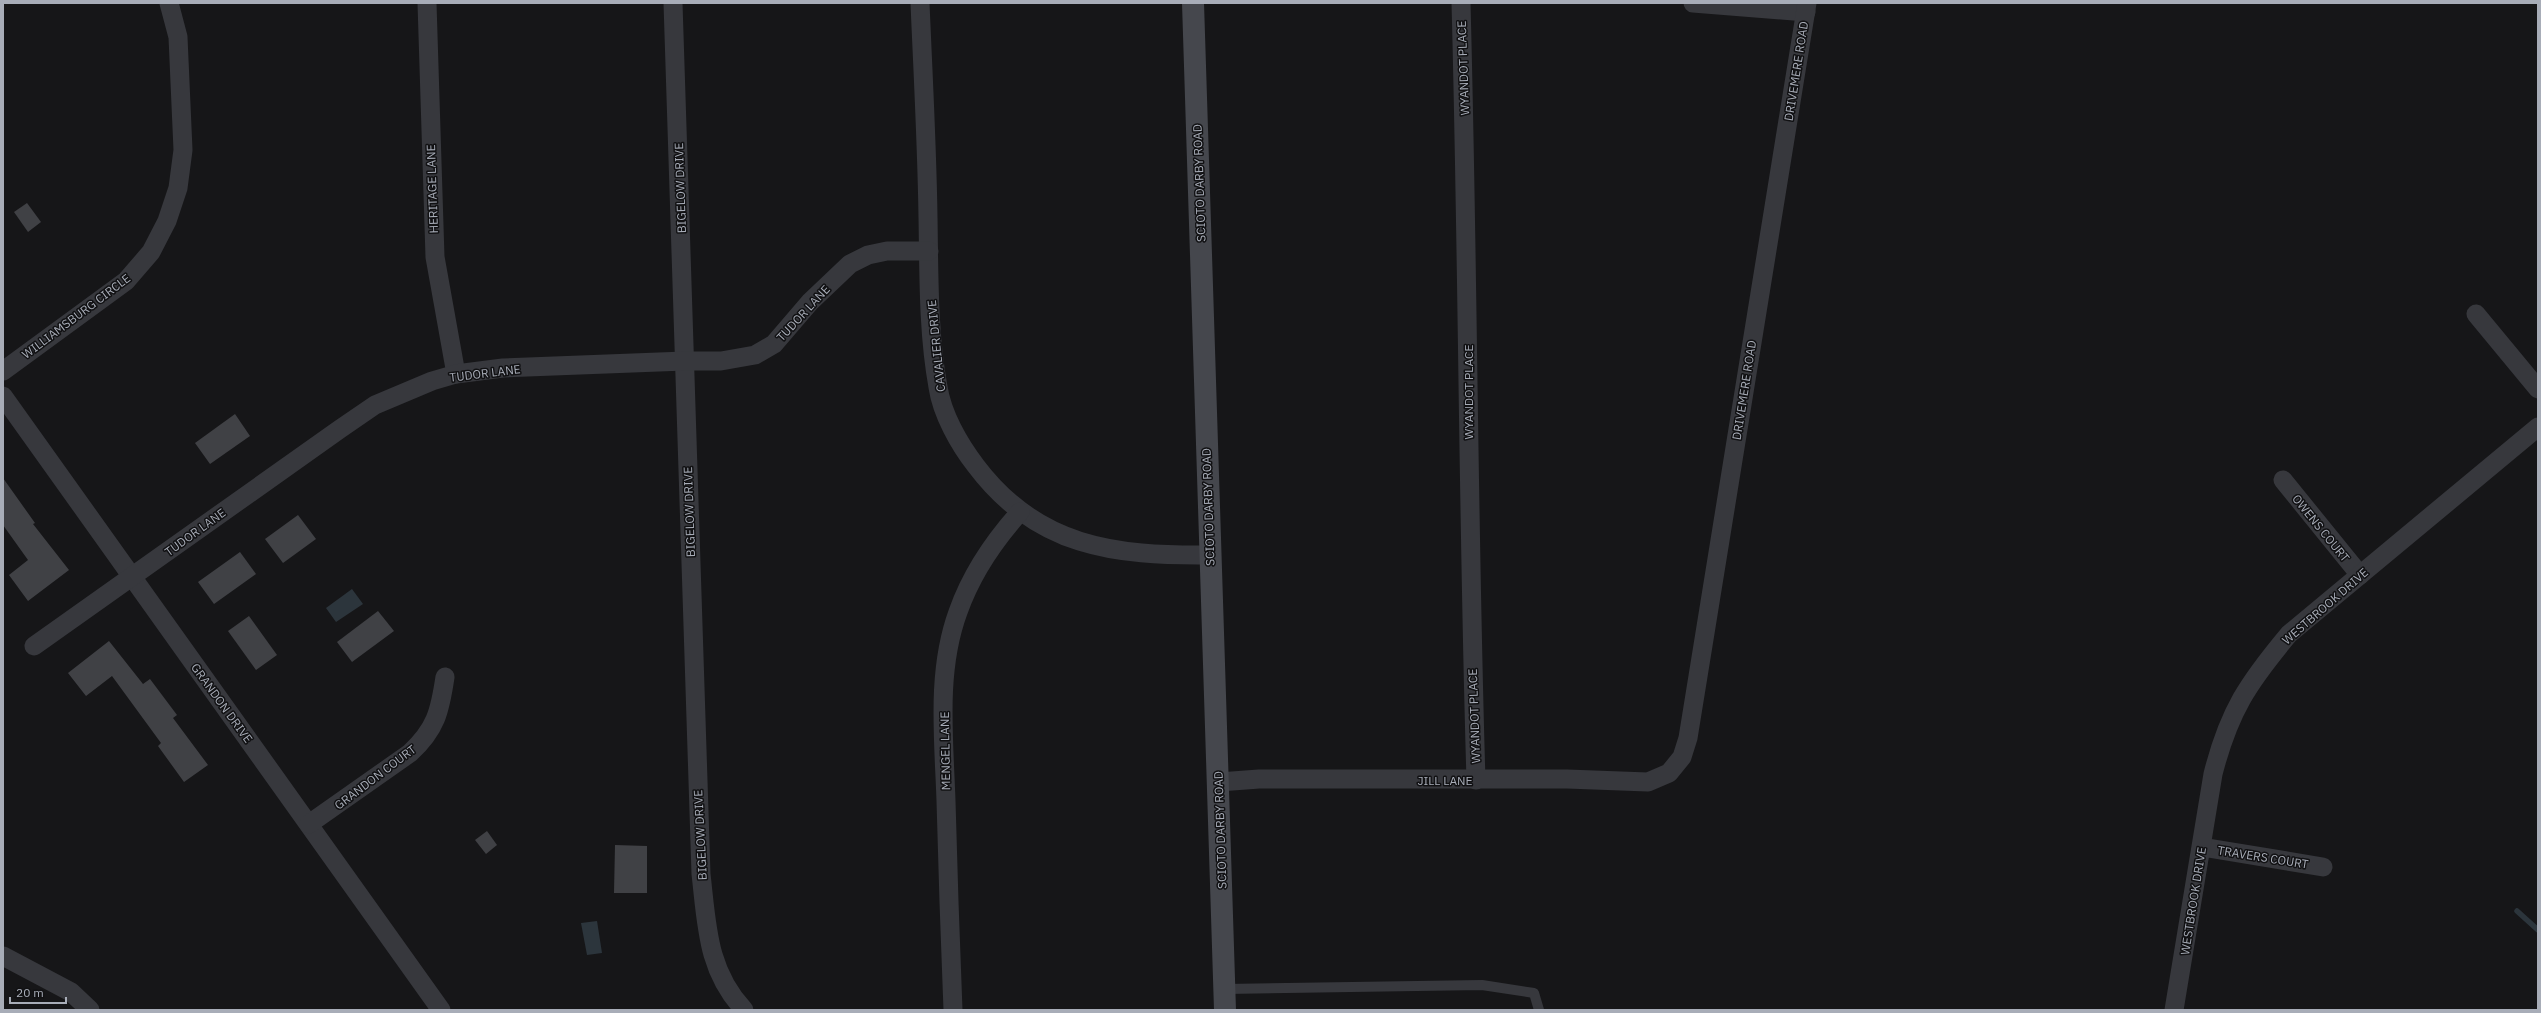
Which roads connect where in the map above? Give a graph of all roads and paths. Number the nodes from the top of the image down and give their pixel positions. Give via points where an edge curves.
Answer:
1 (169, 3) edge
2 (427, 3) edge
3 (673, 3) edge
4 (920, 3) edge
5 (1193, 3) edge
6 (1461, 3) edge
7 (1693, 3) edge
8 (1807, 8) edge
9 (929, 251) junction
10 (2476, 314) dead end
11 (685, 361) junction
12 (3, 371) edge
13 (456, 374) junction
14 (2538, 389) edge
15 (3, 396) edge
16 (2538, 427) edge
17 (2283, 480) dead end
18 (1020, 512) junction
19 (1210, 555) junction
20 (2360, 575) junction
21 (131, 578) junction
22 (34, 646) dead end
23 (445, 677) dead end
24 (1669, 772) joint
25 (1476, 780) junction
26 (1219, 782) junction
27 (309, 824) junction
28 (2202, 847) junction
29 (2323, 866) dead end
30 (3, 956) edge
31 (1225, 1000) edge
32 (90, 1010) edge
33 (441, 1010) edge
34 (744, 1010) edge
35 (953, 1010) edge
36 (1539, 1010) edge
37 (2174, 1010) edge

1 - 12 street, WILLIAMSBURG CIRCLE via 178,37 183,150 178,188 167,221 151,252 126,281
2 - 13 street, HERITAGE LANE via 435,257
3 - 11 street, BIGELOW DRIVE
4 - 9 street, CAVALIER DRIVE
5 - 19 main road, SCIOTO DARBY ROAD
6 - 25 street, WYANDOT PLACE via 1467,192 1468,494
7 - 8 street
8 - 24 street, DRIVEMERE ROAD via 1688,738 1682,758
9 - 11 street, TUDOR LANE via 888,251 850,264 810,302 774,344 755,355 721,361
9 - 18 street, CAVALIER DRIVE via 931,323 938,388 947,414 965,452 989,483
10 - 14 street
11 - 13 street, TUDOR LANE via 503,368
11 - 34 street, BIGELOW DRIVE via 701,874 710,947 720,977
13 - 21 street, TUDOR LANE via 432,381 375,405
15 - 21 street, GRANDON DRIVE
16 - 20 street, WESTBROOK DRIVE
17 - 20 street, OWENS COURT
18 - 19 street, CAVALIER DRIVE via 1052,532 1078,542 1165,555
18 - 35 street, MENGEL LANE via 990,550 970,583 958,613 948,652 944,729
19 - 26 main road, SCIOTO DARBY ROAD
20 - 28 street, WESTBROOK DRIVE via 2289,634 2240,698 2222,737
21 - 22 street, TUDOR LANE
21 - 27 street, GRANDON DRIVE
23 - 27 street, GRANDON COURT via 440,707 425,740
24 - 25 street, JILL LANE via 1648,782 1567,779
25 - 26 street, JILL LANE via 1259,779
26 - 31 main road, SCIOTO DARBY ROAD
27 - 33 street, GRANDON DRIVE
28 - 29 street, TRAVERS COURT
28 - 37 street, WESTBROOK DRIVE
30 - 32 street via 71,992
31 - 36 lane via 1482,985 1534,993

